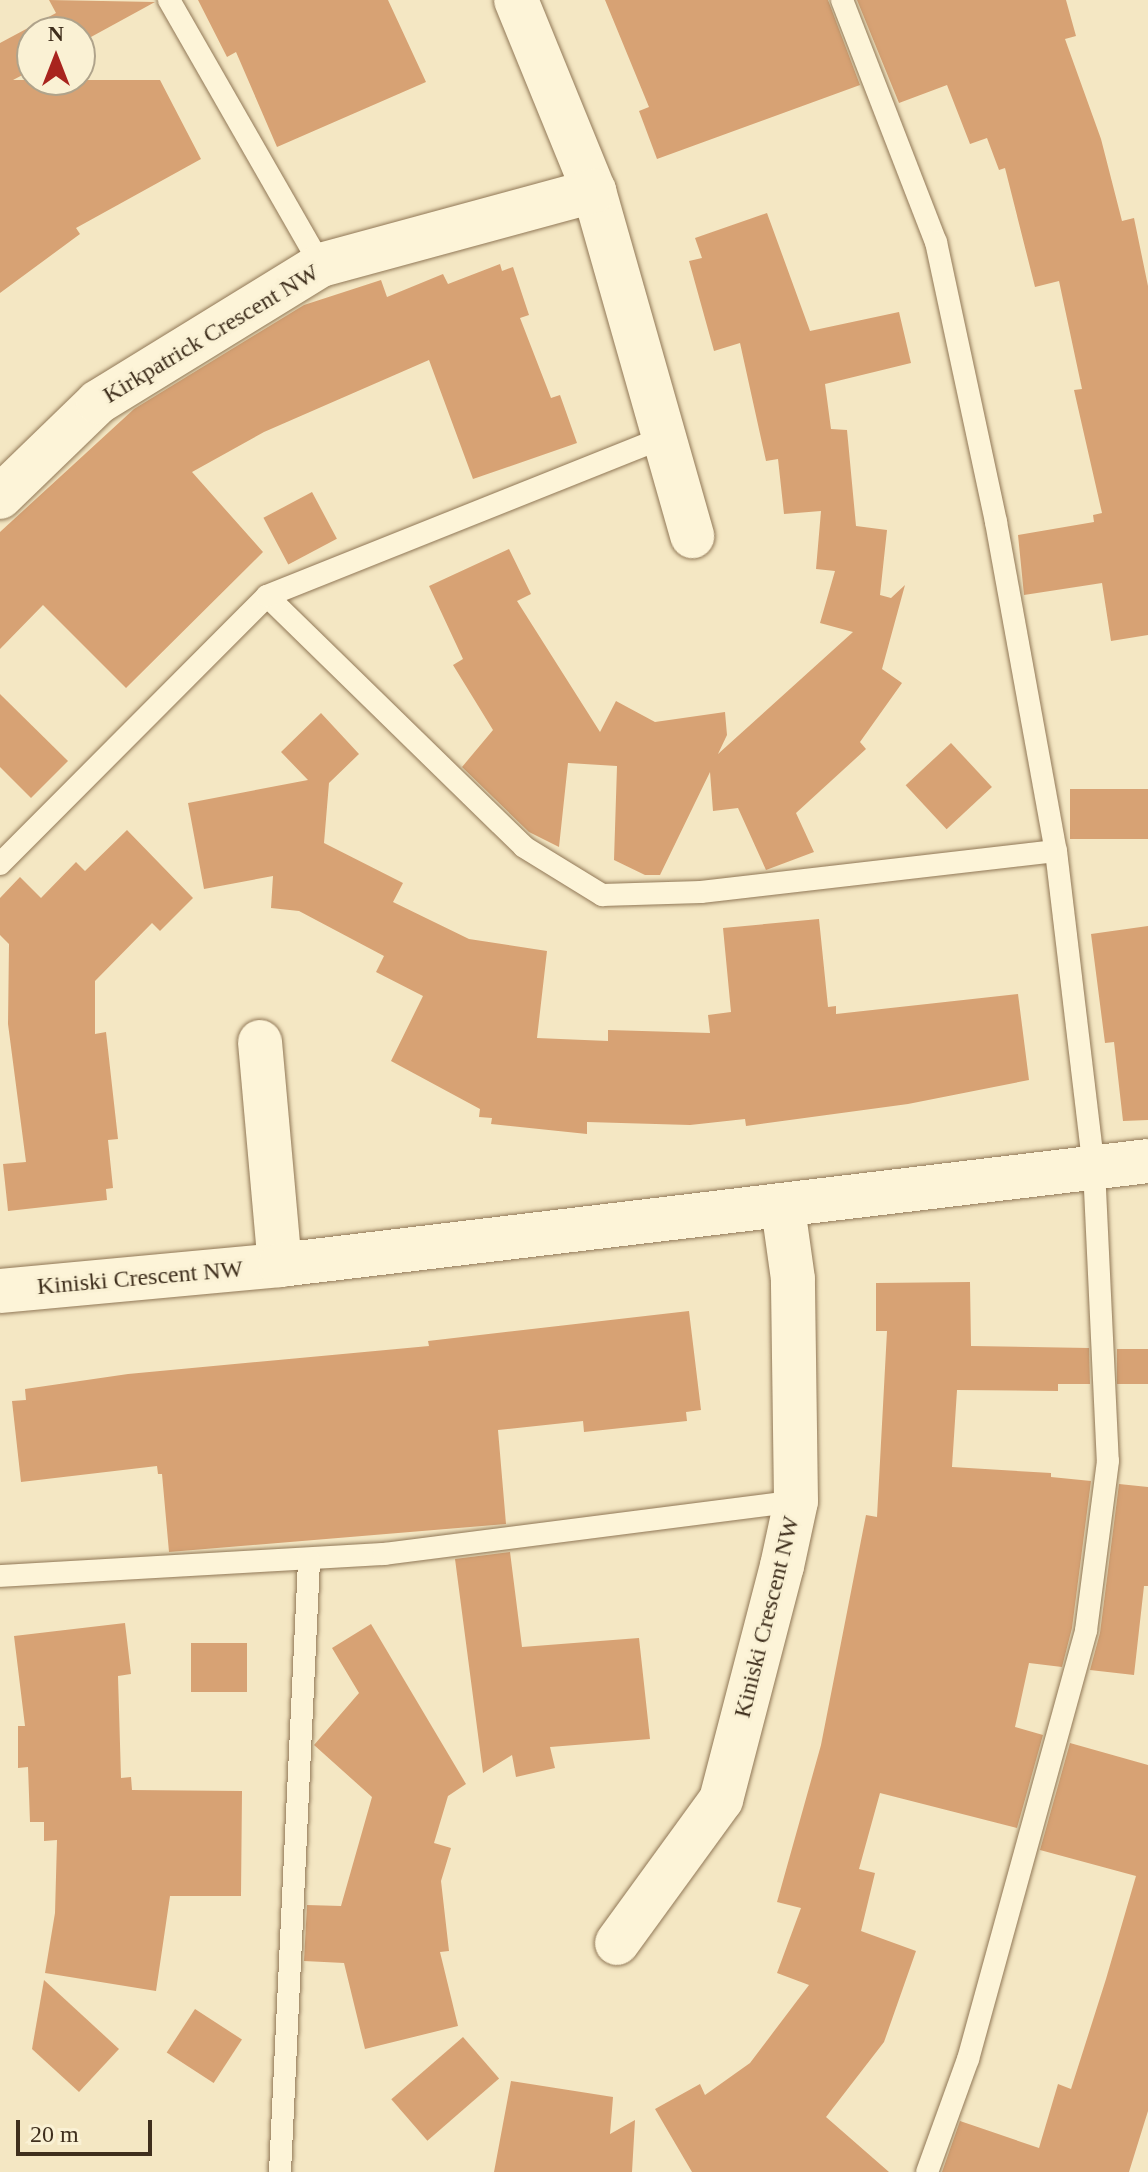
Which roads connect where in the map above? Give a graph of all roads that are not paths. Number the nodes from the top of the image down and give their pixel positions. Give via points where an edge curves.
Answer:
1 (169, 0) edge
2 (516, 0) edge
3 (842, 0) edge
4 (594, 191) junction
5 (321, 265) junction
6 (664, 437) junction
7 (0, 497) edge
8 (692, 536) dead end
9 (267, 596) junction
10 (1056, 851) junction
11 (0, 864) edge
12 (260, 1042) dead end
13 (1148, 1161) edge
14 (1094, 1168) junction
15 (783, 1208) junction
16 (280, 1265) junction
17 (0, 1291) edge
18 (796, 1501) junction
19 (309, 1561) junction
20 (0, 1576) edge
21 (617, 1943) dead end
22 (280, 2172) edge
23 (927, 2172) edge

1 - 5 lane
2 - 4 street
3 - 10 lane via 936,242 996,522
4 - 5 street, Kirkpatrick Crescent NW
4 - 6 street
5 - 7 street, Kirkpatrick Crescent NW via 98,402
6 - 8 street
6 - 9 lane
9 - 10 lane via 524,847 602,895 701,892
9 - 11 lane
10 - 14 lane
12 - 16 street
13 - 14 street, Kiniski Crescent NW
14 - 15 street, Kiniski Crescent NW
14 - 23 lane via 1108,1461 1086,1631 968,2059
15 - 16 street, Kiniski Crescent NW
15 - 18 street, Kiniski Crescent NW via 793,1279
16 - 17 street, Kiniski Crescent NW
18 - 19 lane
18 - 21 street, Kiniski Crescent NW via 721,1800
19 - 20 lane
19 - 22 lane

